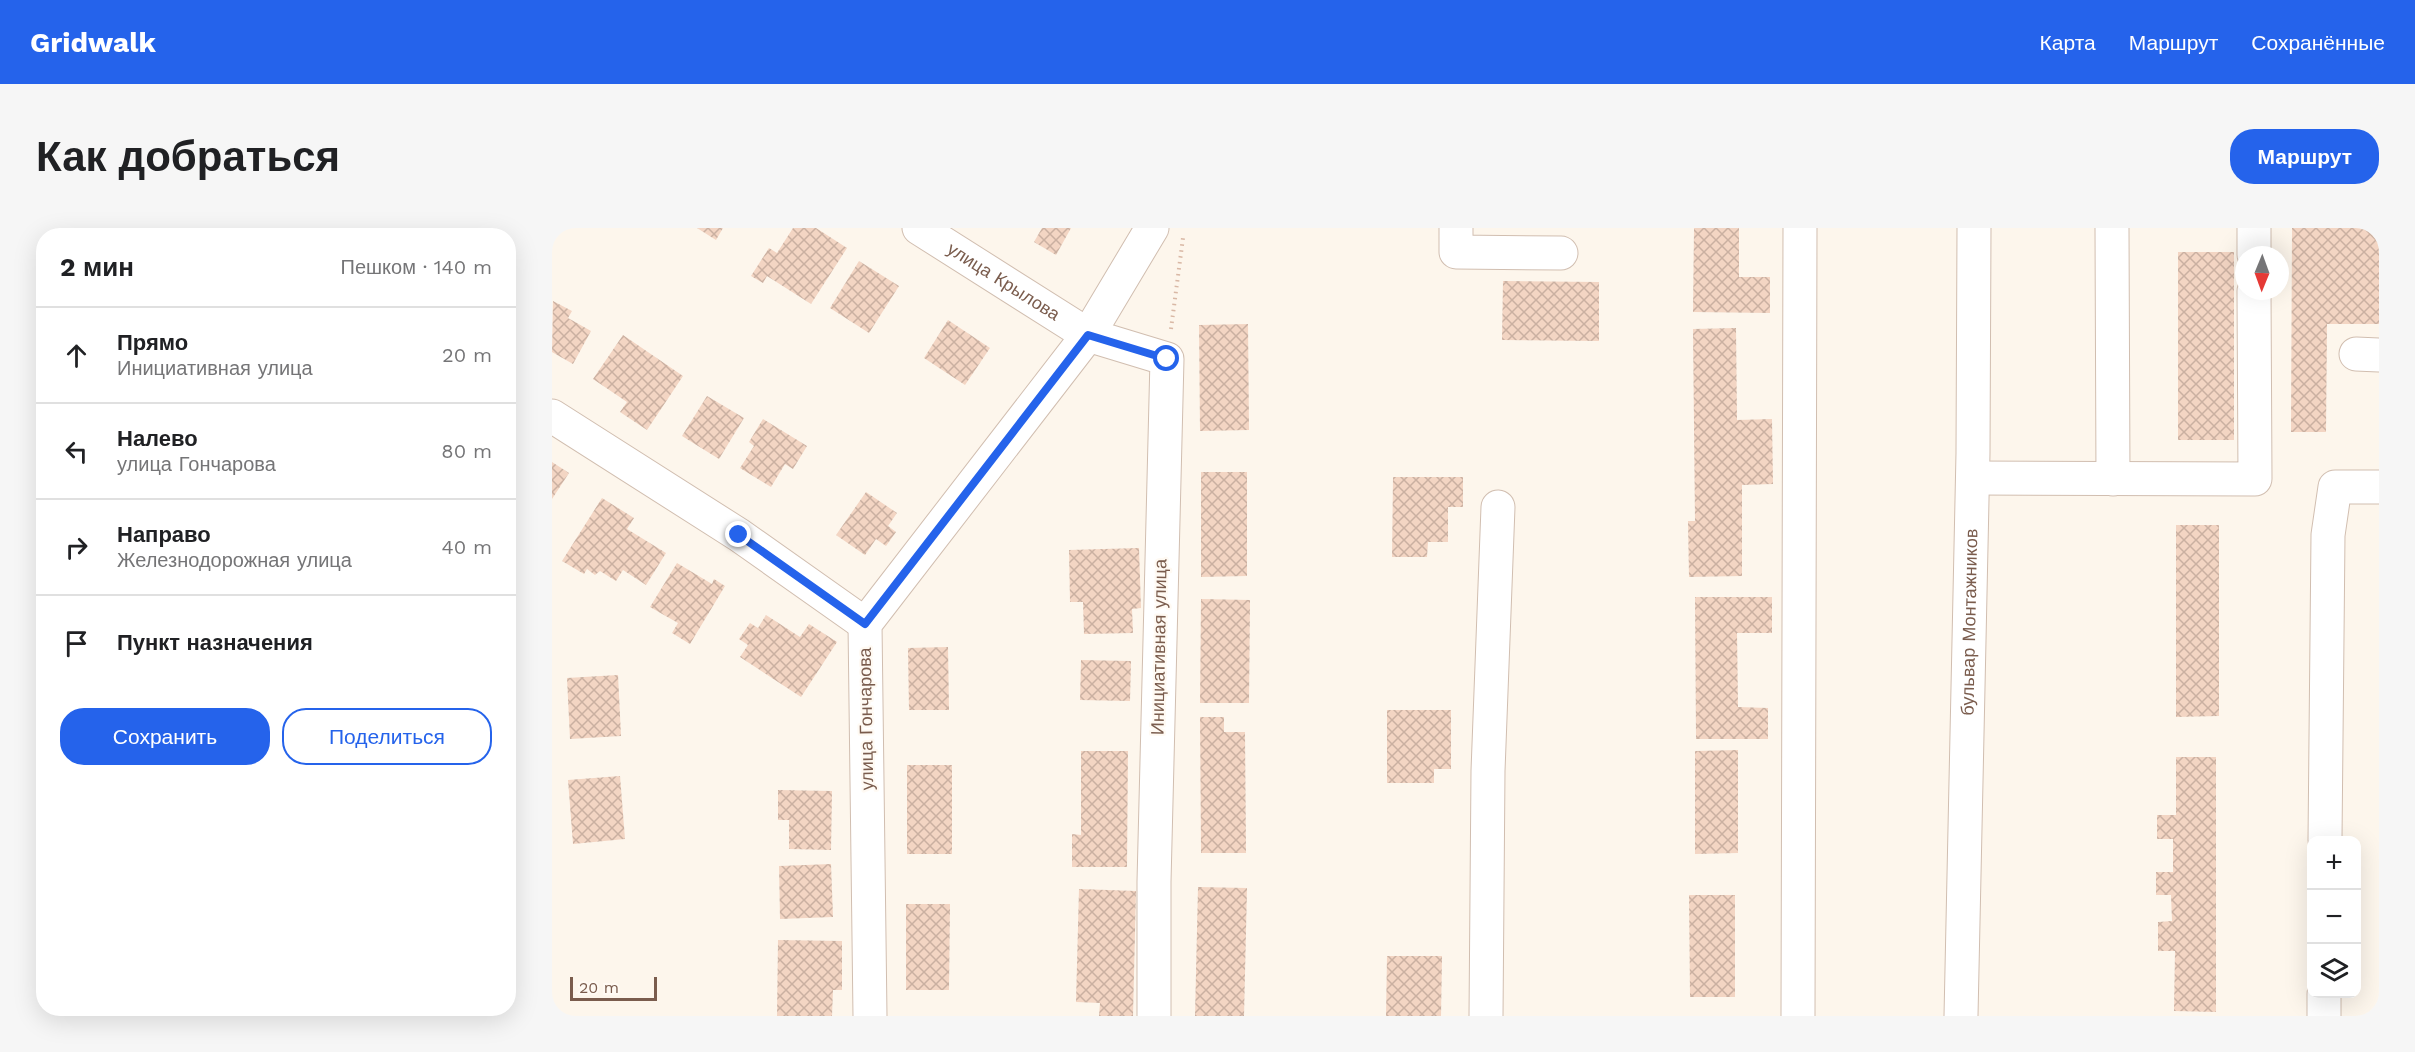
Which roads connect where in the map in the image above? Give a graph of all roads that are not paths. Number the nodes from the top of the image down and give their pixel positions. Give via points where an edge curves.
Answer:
1 (919, 228) edge
2 (1152, 228) edge
3 (1456, 228) edge
4 (1800, 228) edge
5 (1974, 228) edge
6 (2112, 228) edge
7 (2254, 228) edge
8 (2254, 246) edge
9 (1561, 253) dead end
10 (2254, 300) edge
11 (1088, 335) junction
12 (552, 416) edge
13 (1973, 478) junction
14 (2113, 479) junction
15 (2379, 487) edge
16 (1498, 507) dead end
17 (865, 624) junction
18 (2325, 836) edge
19 (2324, 998) edge
20 (870, 1016) edge
21 (1154, 1016) edge
22 (1486, 1016) edge
23 (1798, 1016) edge
24 (1961, 1016) edge
25 (2324, 1016) edge

1 - 11 street, улица Крылова
2 - 11 street, улица Гончарова
3 - 9 street via 1456,252
4 - 23 street
5 - 13 street, бульвар Монтажников
6 - 14 street
7 - 8 street
10 - 14 street via 2255,479
11 - 17 street, улица Гончарова
11 - 21 street, Инициативная улица via 1167,359
12 - 17 street via 739,535
13 - 14 street
13 - 24 street, бульвар Монтажников
15 - 18 street via 2335,487 2328,535
16 - 22 street via 1488,771
17 - 20 street, улица Гончарова
19 - 25 street

